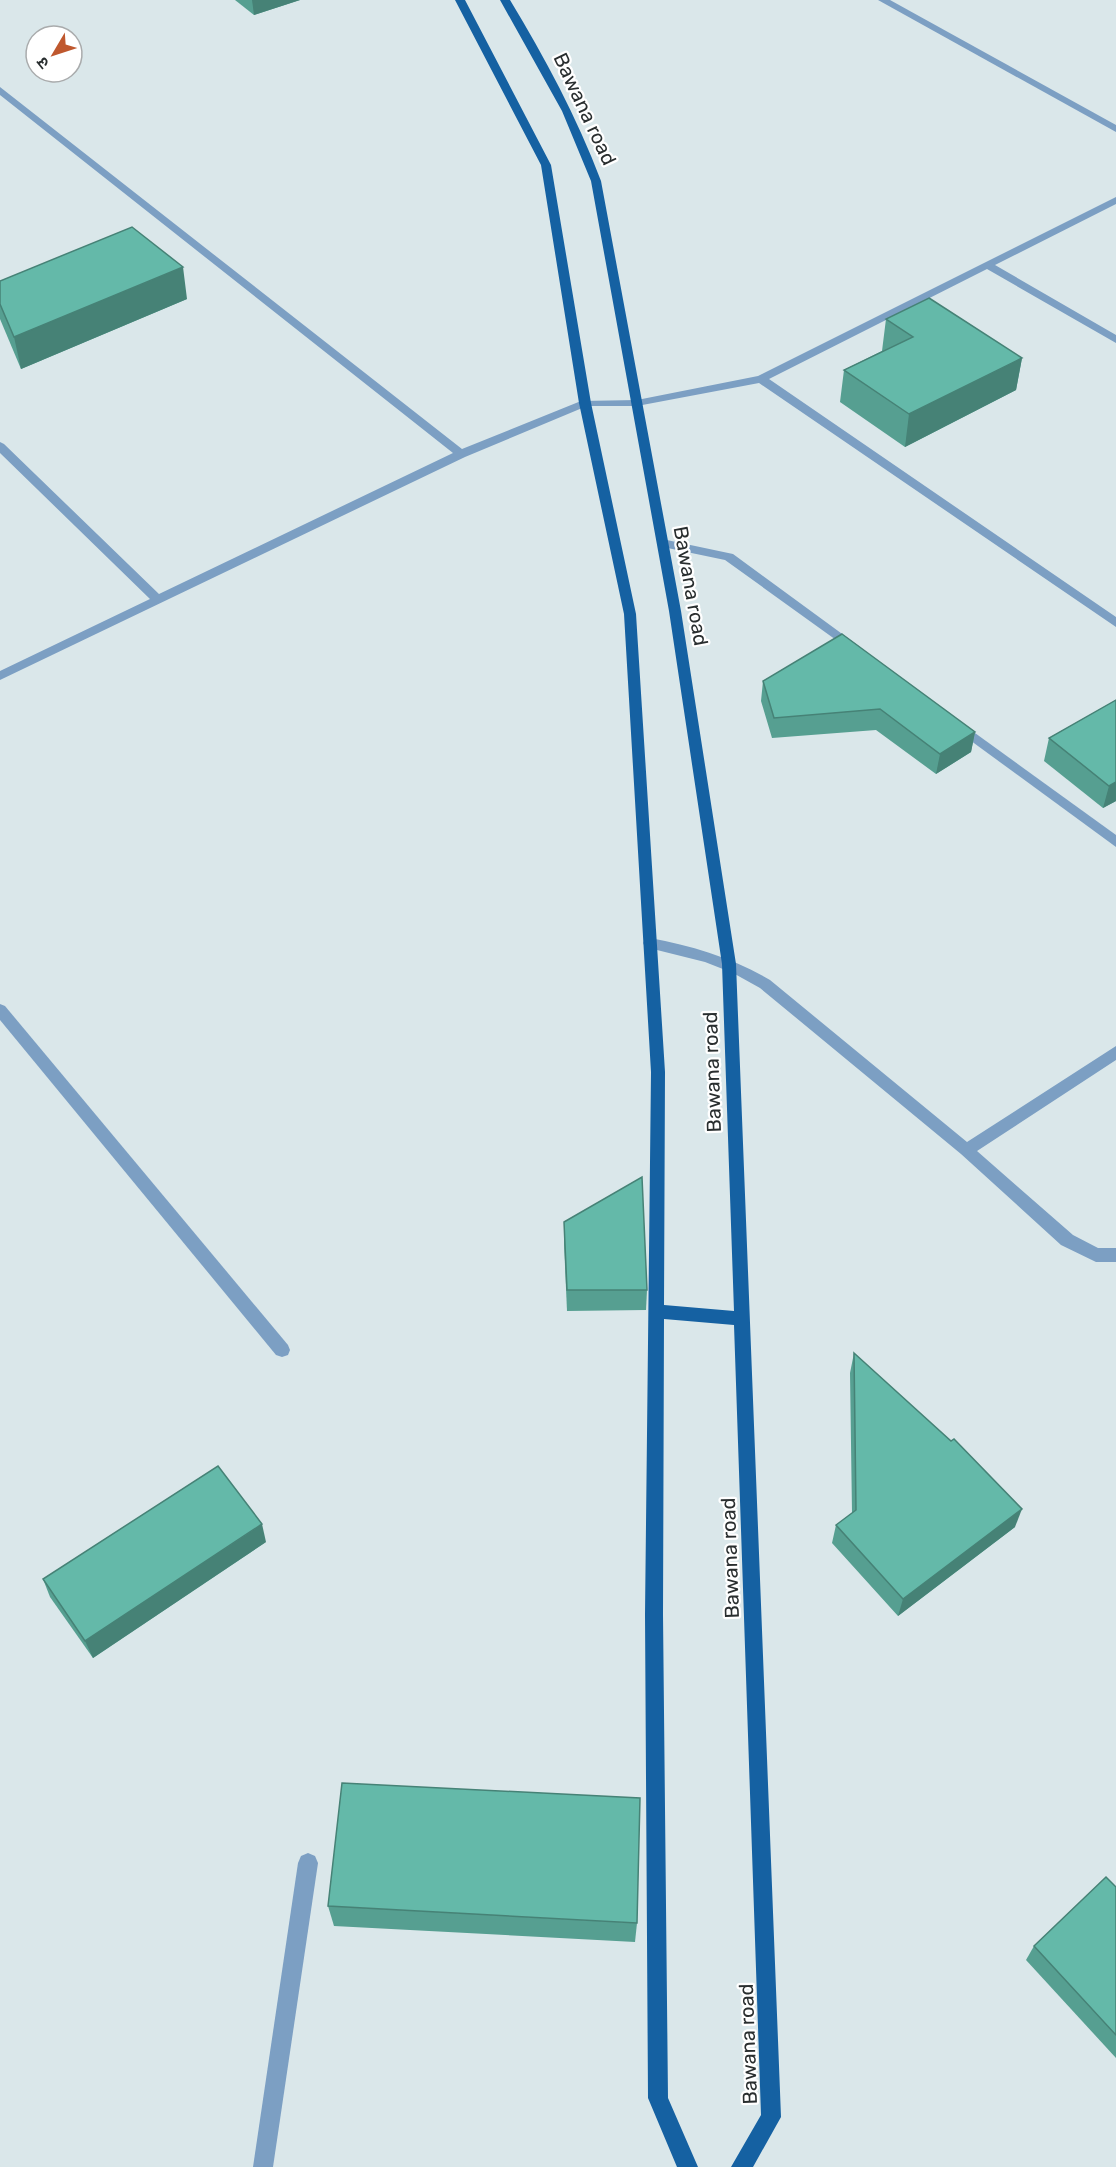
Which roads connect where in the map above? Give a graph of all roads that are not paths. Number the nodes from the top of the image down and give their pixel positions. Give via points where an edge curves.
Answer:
1 (460, 0) edge
2 (505, 0) edge
3 (883, 0) edge
4 (0, 90) edge
5 (1116, 129) edge
6 (1116, 200) edge
7 (988, 265) junction
8 (1116, 340) edge
9 (761, 379) junction
10 (637, 402) junction
11 (585, 404) junction
12 (0, 446) edge
13 (461, 454) junction
14 (662, 543) junction
15 (158, 600) junction
16 (1116, 623) edge
17 (868, 658) edge
18 (0, 676) edge
19 (944, 714) edge
20 (1116, 842) edge
21 (650, 943) junction
22 (729, 964) junction
23 (0, 1010) edge
24 (1116, 1052) edge
25 (966, 1150) junction
26 (1116, 1255) edge
27 (656, 1311) junction
28 (742, 1319) junction
29 (282, 1350) dead end
30 (308, 1863) dead end
31 (262, 2167) edge
32 (688, 2167) edge
33 (741, 2167) edge

1 - 11 main road via 546,165
2 - 10 main road, Bawana road via 544,66 596,181
3 - 5 street
4 - 13 street
6 - 7 street
7 - 8 street
7 - 9 street
9 - 10 street
9 - 16 street
10 - 11 street
10 - 14 main road, Bawana road
11 - 13 street
11 - 21 main road via 630,614
12 - 15 street
13 - 15 street
14 - 17 street via 729,557
14 - 22 main road, Bawana road
15 - 18 street
19 - 20 street
21 - 22 street
21 - 27 main road via 658,1072
22 - 25 street via 765,984
22 - 28 main road, Bawana road
23 - 29 street
24 - 25 street
25 - 26 street via 1067,1240 1096,1255
27 - 28 main road
27 - 32 main road via 658,2098
28 - 33 main road, Bawana road via 771,2117
30 - 31 street

